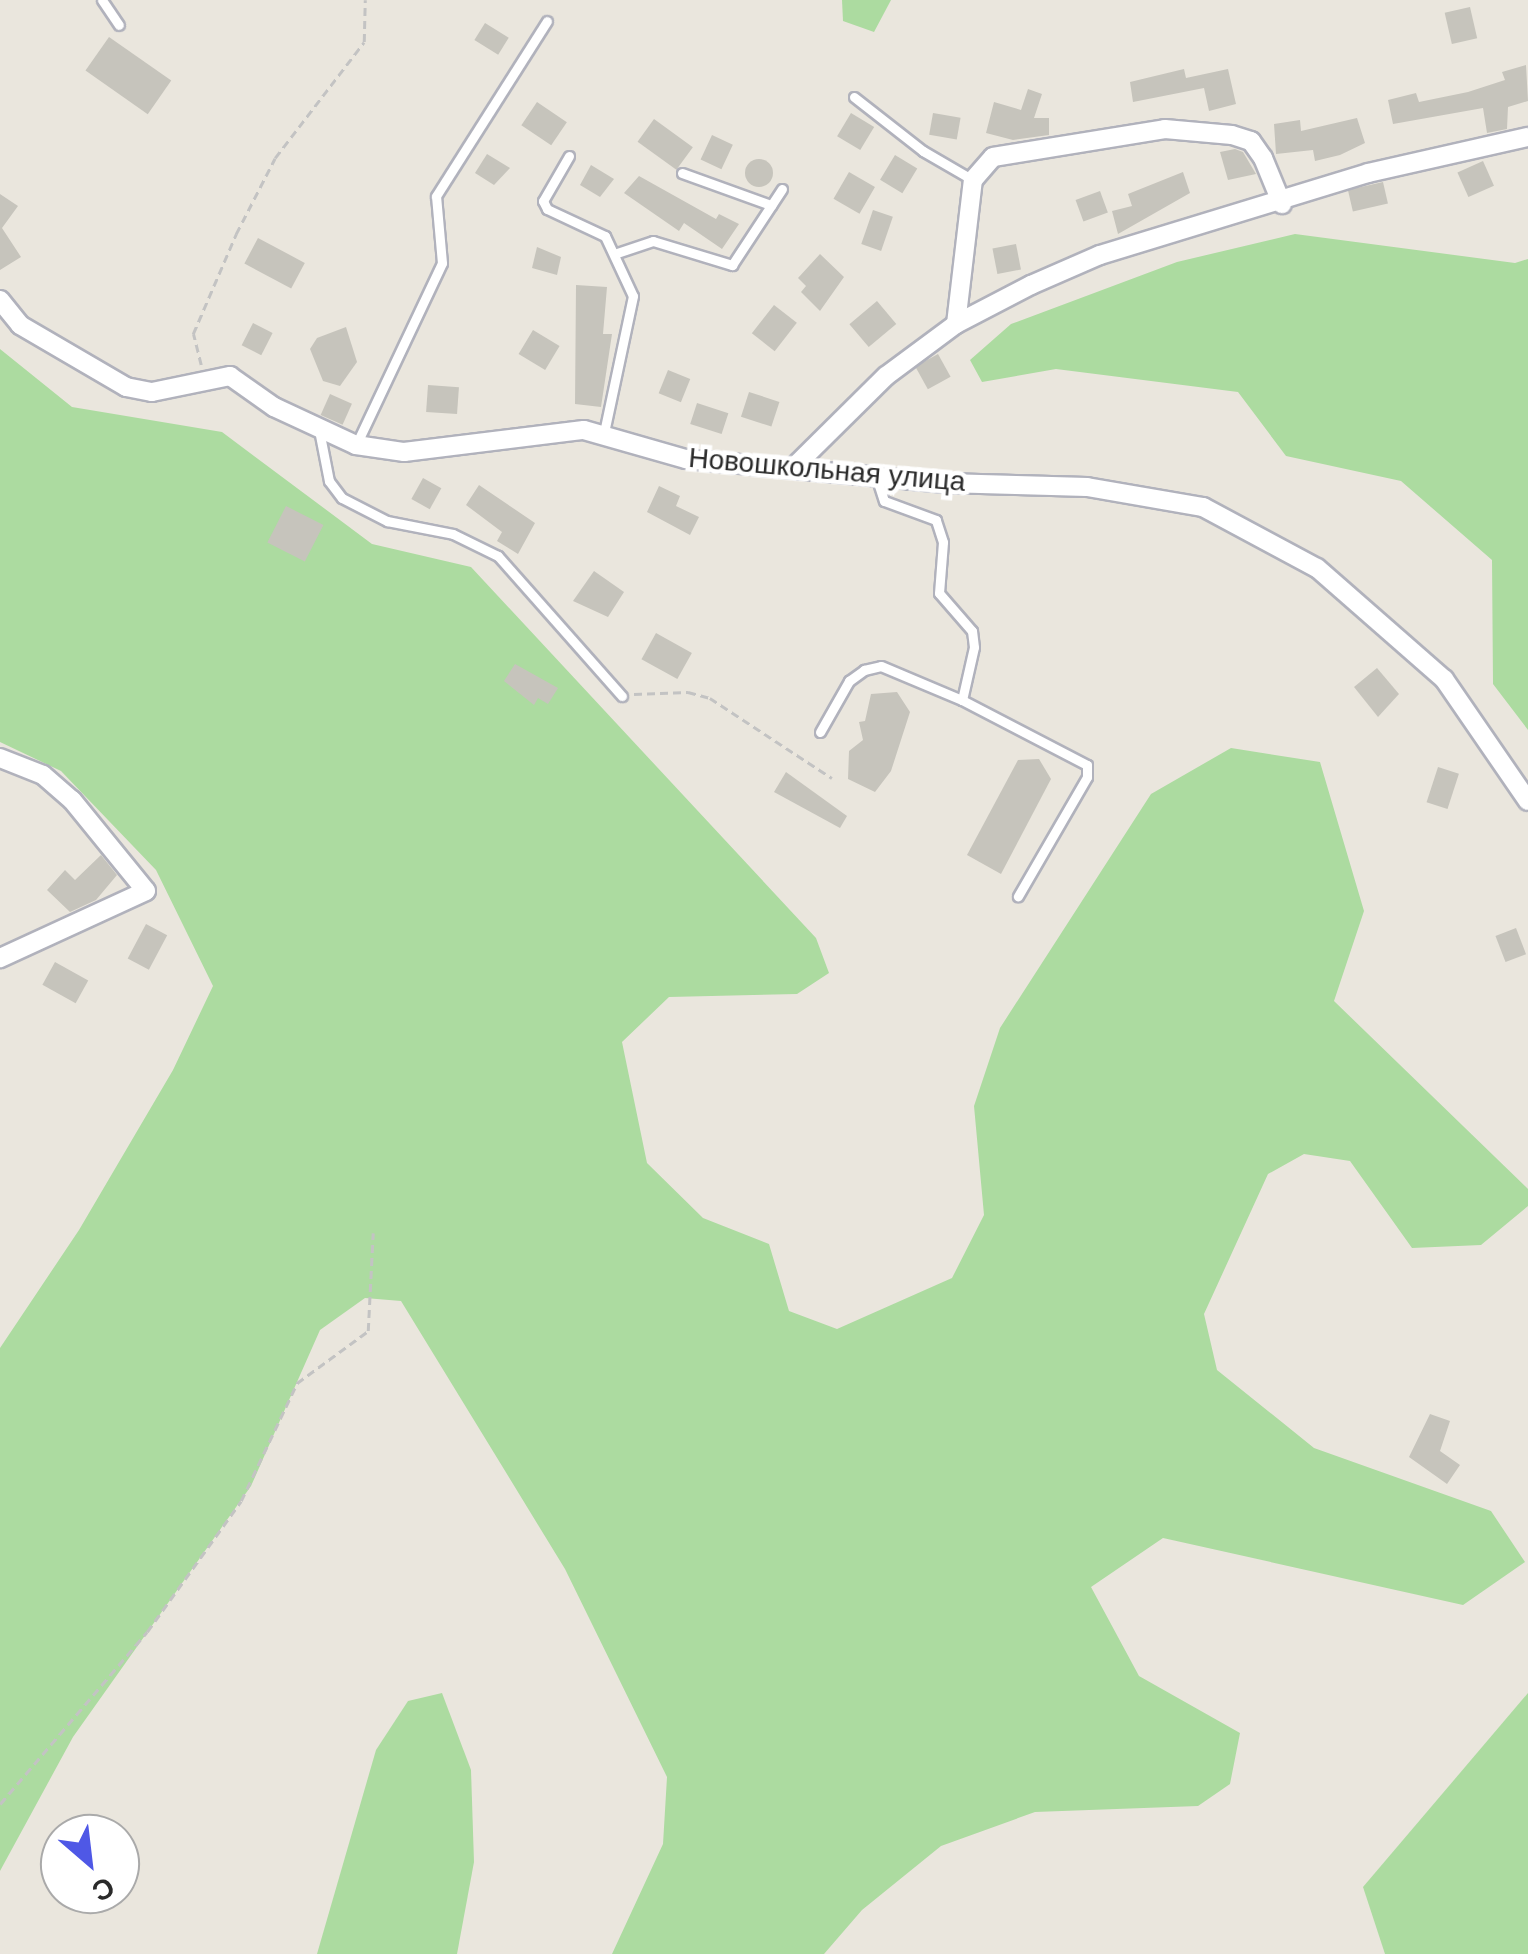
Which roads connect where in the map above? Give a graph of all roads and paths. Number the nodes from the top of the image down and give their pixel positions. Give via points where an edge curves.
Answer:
1 (102, 0) edge
2 (364, 0) edge
3 (547, 22) dead end
4 (119, 24) dead end
5 (854, 97) dead end
6 (1528, 137) edge
7 (569, 156) dead end
8 (682, 173) dead end
9 (973, 180) junction
10 (782, 189) dead end
11 (1282, 204) junction
12 (771, 205) junction
13 (614, 254) junction
14 (0, 300) edge
15 (956, 324) junction
16 (207, 380) junction
17 (318, 430) junction
18 (604, 433) junction
19 (356, 445) junction
20 (797, 464) junction
21 (875, 474) junction
22 (622, 696) joint
23 (962, 700) junction
24 (820, 732) dead end
25 (0, 758) edge
26 (832, 778) dead end
27 (1528, 801) edge
28 (1018, 896) dead end
29 (0, 958) edge
30 (373, 1233) dead end
31 (0, 1804) edge

1 - 4 lane
2 - 16 path via 364,42 275,158 196,324 192,334
3 - 19 lane via 436,196 442,263
5 - 9 lane
6 - 11 street via 1368,173
7 - 13 lane via 543,201 547,209 595,227
8 - 12 lane
9 - 11 street via 993,157 1165,129 1251,142
9 - 15 street
10 - 12 lane
11 - 15 street via 1100,256
12 - 13 lane via 732,264 653,241
13 - 18 lane via 633,296 633,318
14 - 16 street, Новошкольная улица via 20,325 126,387 152,392
15 - 20 street via 856,400
16 - 17 street, Новошкольная улица via 230,376
17 - 19 street, Новошкольная улица
17 - 22 lane via 329,481 342,498 387,521 453,534 498,556
18 - 19 street, Новошкольная улица via 556,430 404,452
18 - 20 street, Новошкольная улица via 686,459
20 - 21 street, Новошкольная улица
21 - 23 lane via 884,500 926,513 942,531 939,594 974,638
21 - 27 street, Новошкольная улица via 1104,490 1203,506 1262,534 1318,568 1444,678
22 - 26 path via 688,692 710,698
23 - 24 lane via 881,666 849,680
23 - 28 lane via 1088,764 1087,777
25 - 29 street via 43,776 72,800 146,891
30 - 31 path via 368,1331 296,1383 241,1501 147,1632

